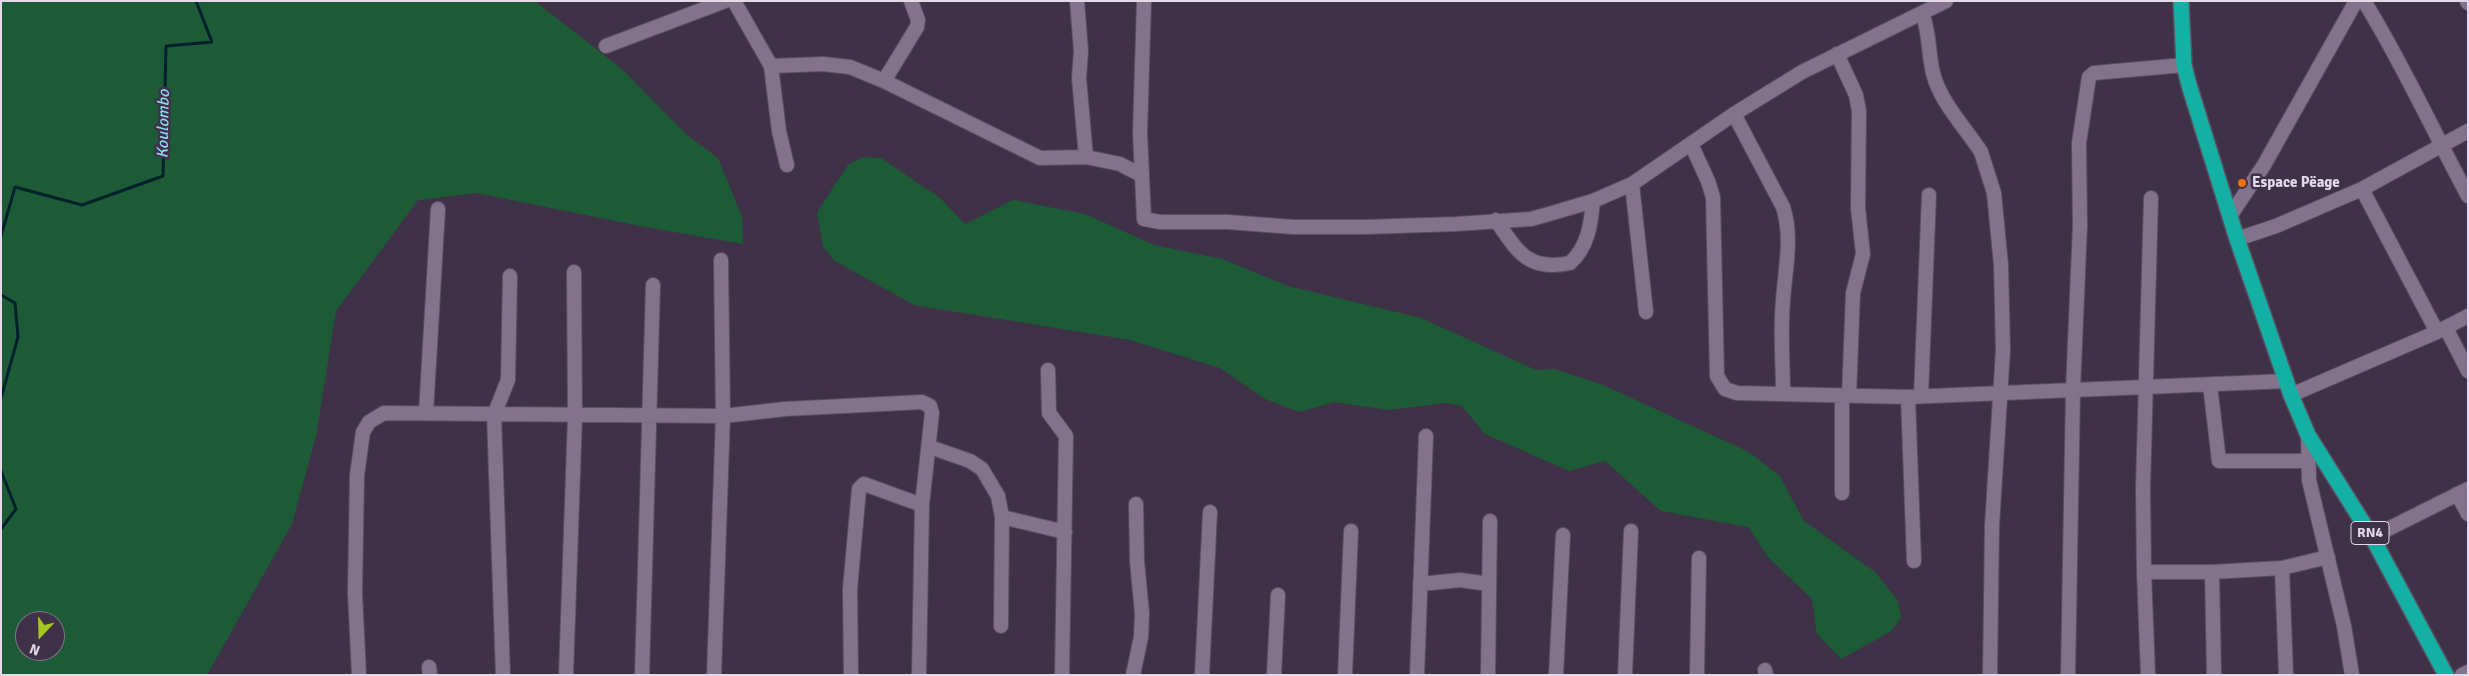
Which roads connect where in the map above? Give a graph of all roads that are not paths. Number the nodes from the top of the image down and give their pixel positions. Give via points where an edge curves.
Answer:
1 (725, 1) edge
2 (734, 1) edge
3 (911, 1) edge
4 (1077, 1) edge
5 (1144, 1) edge
6 (1946, 1) edge
7 (2181, 1) edge
8 (2356, 1) edge
9 (2364, 1) edge
10 (1922, 13) junction
11 (606, 46) dead end
12 (1837, 54) junction
13 (2184, 65) junction
14 (771, 66) junction
15 (884, 81) junction
16 (1734, 114) junction
17 (2468, 131) edge
18 (1691, 144) junction
19 (2441, 146) junction
20 (1086, 157) junction
21 (787, 165) dead end
22 (1142, 175) junction
23 (1632, 184) junction
24 (2362, 189) junction
25 (1929, 195) dead end
26 (2468, 196) edge
27 (2151, 198) dead end
28 (1593, 201) junction
29 (438, 209) dead end
30 (2230, 216) junction
31 (1496, 220) junction
32 (2237, 239) junction
33 (721, 260) dead end
34 (574, 272) dead end
35 (510, 276) dead end
36 (653, 285) dead end
37 (1646, 312) dead end
38 (2468, 316) edge
39 (2441, 330) junction
40 (1048, 370) dead end
41 (2468, 371) edge
42 (2210, 385) junction
43 (2147, 387) junction
44 (2289, 388) junction
45 (2074, 390) junction
46 (1783, 393) junction
47 (2000, 393) junction
48 (1846, 396) junction
49 (1915, 396) junction
50 (426, 414) junction
51 (494, 416) junction
52 (575, 416) junction
53 (723, 416) junction
54 (649, 417) junction
55 (2308, 435) junction
56 (1426, 436) dead end
57 (930, 447) junction
58 (2308, 461) junction
59 (2462, 492) edge
60 (1842, 493) dead end
61 (1136, 504) dead end
62 (922, 506) junction
63 (1210, 512) dead end
64 (2468, 514) edge
65 (1002, 517) junction
66 (1490, 521) dead end
67 (1351, 530) dead end
68 (1631, 531) dead end
69 (1064, 532) junction
70 (1562, 535) dead end
71 (2372, 537) junction
72 (2328, 557) junction
73 (1699, 558) dead end
74 (1914, 561) dead end
75 (2282, 568) junction
76 (2144, 572) junction
77 (2212, 572) junction
78 (1420, 584) junction
79 (1490, 584) junction
80 (1278, 595) dead end
81 (1001, 626) dead end
82 (2468, 672) edge
83 (359, 675) edge
84 (503, 675) edge
85 (566, 675) edge
86 (642, 675) edge
87 (714, 675) edge
88 (851, 675) edge
89 (918, 675) edge
90 (1062, 675) edge
91 (1133, 675) edge
92 (1202, 675) edge
93 (1274, 675) edge
94 (1345, 675) edge
95 (1416, 675) edge
96 (1488, 675) edge
97 (1556, 675) edge
98 (1625, 675) edge
99 (1697, 675) edge
100 (1990, 675) edge
101 (2068, 675) edge
102 (2148, 675) edge
103 (2214, 675) edge
104 (2286, 675) edge
105 (2352, 675) edge
106 (2446, 675) edge
107 (2462, 675) edge

1 - 11 street
2 - 14 street
3 - 15 street via 918,27
4 - 20 street
5 - 22 street
6 - 10 street
7 - 13 highway, RN4
8 - 30 street via 2264,165
9 - 19 street via 2403,66
10 - 12 street
10 - 47 street via 1928,28 1932,73 1942,95 1981,152 1994,193 2002,265 2004,350
12 - 16 street
12 - 48 street via 1856,95 1859,111 1858,208 1864,248 1853,293
13 - 30 highway, RN4
13 - 45 street via 2094,73 2089,77 2079,143 2080,225
14 - 15 street via 824,64 850,67
14 - 21 street
15 - 20 street via 1040,158
16 - 18 street
16 - 46 street via 1783,207 1787,221
17 - 19 street
18 - 23 street
18 - 46 street via 1713,197 1717,376 1725,389 1737,393
19 - 24 street
19 - 26 street
20 - 22 street via 1120,164
22 - 31 street via 1142,216 1146,221 1349,228
23 - 28 street
23 - 37 street
24 - 32 street
24 - 39 street
25 - 49 street
27 - 43 street
28 - 31 street via 1531,219
28 - 31 street via 1590,228 1582,248 1570,263 1560,265 1532,262 1522,256
29 - 50 street
30 - 32 highway, RN4
32 - 44 highway, RN4
33 - 53 street
34 - 52 street
35 - 51 street via 508,380
36 - 54 street
38 - 39 street
39 - 41 street
39 - 44 street
40 - 69 street via 1049,413 1066,436
42 - 43 street
42 - 44 street
42 - 58 street via 2219,461
43 - 45 street
43 - 76 street via 2142,497
44 - 55 highway, RN4
45 - 47 street
45 - 101 street
46 - 48 street
47 - 49 street
47 - 100 street via 1992,526
48 - 49 street
48 - 60 street
49 - 74 street
50 - 51 street
50 - 83 street via 384,413 369,422 363,432 357,475 355,593
51 - 52 street
51 - 84 street
52 - 54 street
52 - 85 street
53 - 54 street
53 - 57 street via 785,409 922,402 930,406 932,413
53 - 87 street
54 - 86 street
55 - 58 street
55 - 71 highway, RN4
56 - 78 street
57 - 62 street
57 - 65 street via 970,461 982,469 998,496
58 - 72 street via 2309,480
59 - 64 street
59 - 71 street
61 - 91 street via 1142,613
62 - 88 street via 864,484 859,489 850,589
62 - 89 street
63 - 92 street
65 - 69 street
65 - 81 street
66 - 79 street
67 - 94 street
68 - 98 street
69 - 90 street
70 - 97 street
71 - 106 highway, RN4
72 - 75 street
72 - 105 street
73 - 99 street
75 - 77 street
75 - 104 street
76 - 77 street
76 - 102 street
77 - 103 street
78 - 79 street via 1460,580
78 - 95 street
79 - 96 street
80 - 93 street
82 - 107 street

